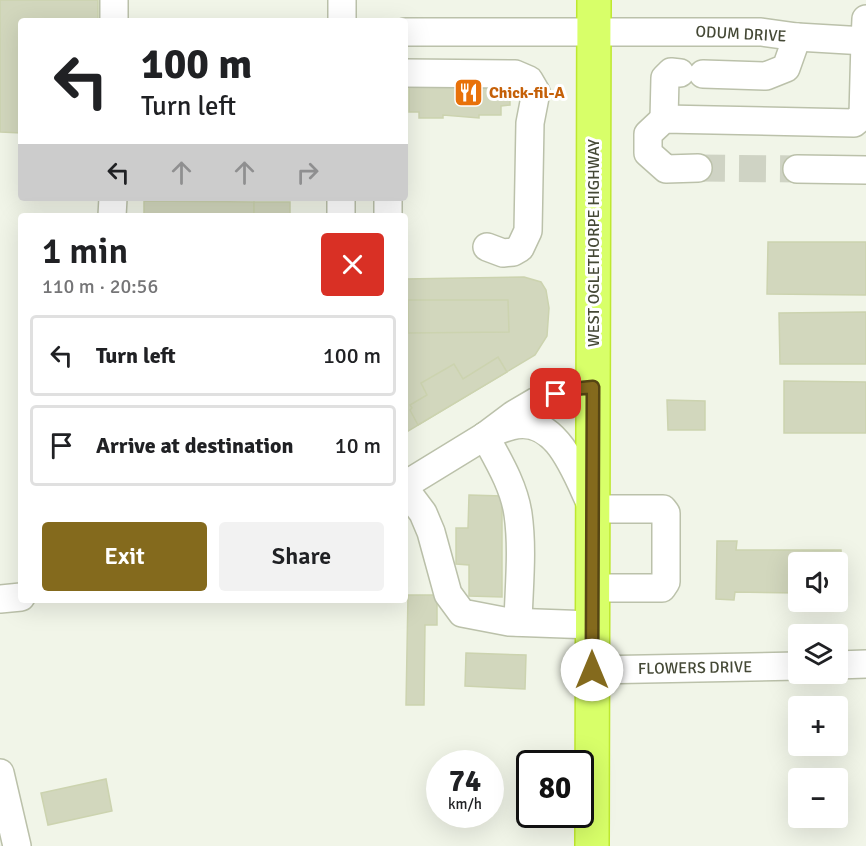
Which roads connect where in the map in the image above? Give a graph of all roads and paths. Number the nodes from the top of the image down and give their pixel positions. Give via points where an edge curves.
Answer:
1 (114, 0) edge
2 (342, 0) edge
3 (594, 15) edge
4 (114, 18) edge
5 (342, 18) edge
6 (865, 30) edge
7 (408, 32) edge
8 (797, 37) junction
9 (865, 72) edge
10 (408, 73) edge
11 (664, 119) junction
12 (698, 168) tunnel mouth
13 (797, 169) tunnel mouth
14 (866, 170) edge
15 (487, 247) dead end
16 (593, 387) junction
17 (485, 436) junction
18 (408, 485) edge
19 (408, 491) edge
20 (592, 509) junction
21 (592, 588) junction
22 (18, 597) edge
23 (0, 599) edge
24 (518, 622) junction
25 (592, 625) junction
26 (866, 664) edge
27 (848, 665) edge
28 (788, 666) edge
29 (592, 670) junction
30 (0, 773) edge
31 (17, 846) edge
32 (592, 846) edge

1 - 4 street
2 - 5 street
3 - 7 street, ODUM DRIVE
3 - 8 street, ODUM DRIVE
3 - 16 highway, WEST OGLETHORPE HIGHWAY
6 - 8 street, ODUM DRIVE
6 - 9 street
8 - 11 street via 786,68 766,76 671,72 665,78
9 - 11 street via 863,115 854,123
10 - 15 street via 515,74 533,84 536,92 530,123 528,231 520,248 513,252
11 - 12 street via 648,134 648,153 666,169
13 - 14 street
16 - 17 street via 573,389 535,402
16 - 20 highway, WEST OGLETHORPE HIGHWAY
17 - 18 street
17 - 20 street via 513,425 543,428 563,448
17 - 24 street via 502,466 518,512
19 - 24 street via 431,532 448,594 462,613
20 - 21 highway, WEST OGLETHORPE HIGHWAY
20 - 21 street via 663,509 666,582 662,588
21 - 25 highway, WEST OGLETHORPE HIGHWAY
22 - 23 street
24 - 25 street
25 - 29 highway, WEST OGLETHORPE HIGHWAY
26 - 27 street
28 - 29 street, FLOWERS DRIVE
29 - 32 highway, WEST OGLETHORPE HIGHWAY
30 - 31 street

